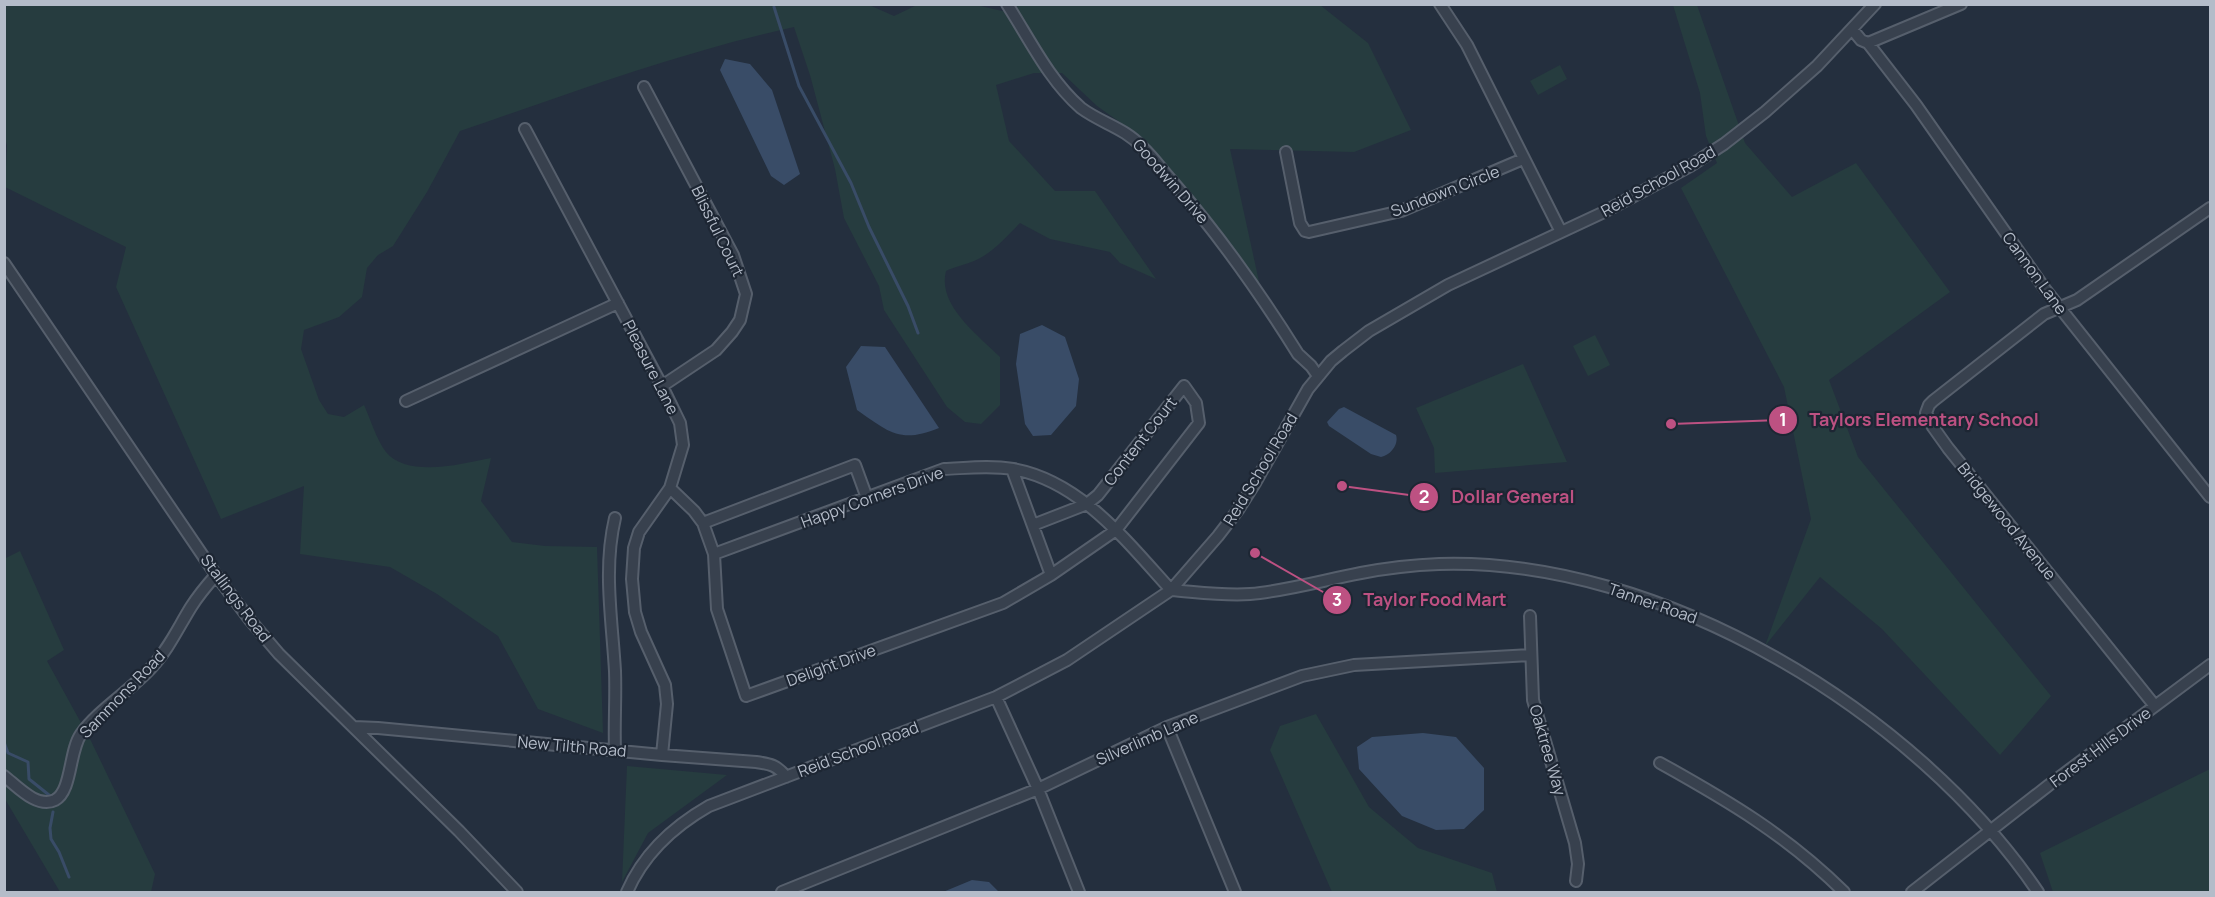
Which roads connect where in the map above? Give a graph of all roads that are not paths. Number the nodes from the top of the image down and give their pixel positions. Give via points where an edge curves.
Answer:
1 (1007, 4) edge
2 (1440, 4) edge
3 (1875, 4) edge
4 (1961, 4) edge
5 (1852, 29) junction
6 (1868, 43) junction
7 (644, 87) dead end
8 (525, 129) dead end
9 (1286, 152) dead end
10 (1523, 159) junction
11 (2211, 208) edge
12 (1561, 232) junction
13 (4, 263) edge
14 (618, 303) junction
15 (2060, 308) junction
16 (1317, 376) junction
17 (662, 386) junction
18 (406, 401) dead end
19 (1012, 469) junction
20 (670, 488) junction
21 (2211, 497) edge
22 (867, 498) junction
23 (1087, 504) junction
24 (615, 518) dead end
25 (703, 523) junction
26 (1033, 525) junction
27 (1116, 530) junction
28 (714, 554) junction
29 (216, 575) junction
30 (1051, 575) junction
31 (1171, 590) junction
32 (1530, 616) dead end
33 (1531, 655) junction
34 (2211, 665) edge
35 (996, 697) junction
36 (2155, 706) junction
37 (1167, 727) junction
38 (354, 728) junction
39 (615, 750) junction
40 (662, 755) junction
41 (1660, 763) dead end
42 (4, 776) edge
43 (786, 777) junction
44 (1038, 789) junction
45 (1991, 831) junction
46 (1576, 881) dead end
47 (517, 892) edge
48 (627, 892) edge
49 (782, 892) edge
50 (1079, 892) edge
51 (1235, 892) edge
52 (1844, 892) edge
53 (1912, 892) edge
54 (2038, 892) edge

1 - 16 street, Goodwin Drive via 1071,98 1084,110 1136,140 1192,203
2 - 10 street via 1467,45
3 - 5 street, Reid School Road
4 - 6 street
5 - 6 street, Cannon Lane
5 - 12 street, Reid School Road via 1817,66 1724,144 1649,189
6 - 15 street, Cannon Lane
7 - 17 street, Blissful Court via 733,255 746,294 740,320 732,333 716,350
8 - 14 street, Pleasure Lane
9 - 10 street, Sundown Circle via 1300,223 1310,232 1401,211
10 - 12 street
11 - 15 street, Bridgewood Avenue
12 - 16 street, Reid School Road via 1448,285 1390,318 1342,351
13 - 29 street, Stallings Road
14 - 17 street, Pleasure Lane
14 - 18 street
15 - 21 street, Cannon Lane
15 - 36 street, Bridgewood Avenue via 2044,314 2023,330 1933,401 1926,413 1948,448
16 - 31 street, Reid School Road via 1238,510
17 - 20 street, Pleasure Lane via 680,423 683,445
19 - 22 street, Happy Corners Drive via 944,469
19 - 23 street, Happy Corners Drive via 1046,479
19 - 26 street
20 - 25 street, Delight Drive
20 - 40 street, Pleasure Lane via 639,532 632,579 641,632 665,685
22 - 25 street via 855,465
22 - 28 street, Happy Corners Drive
23 - 26 street, Content Court
23 - 27 street, Happy Corners Drive
23 - 27 street, Content Court via 1184,386 1196,403 1199,423
24 - 39 street via 608,557
25 - 28 street, Delight Drive
26 - 30 street
27 - 30 street, Delight Drive
27 - 31 street, Happy Corners Drive
28 - 30 street, Delight Drive via 717,609 747,696 1003,603
29 - 38 street, Stallings Road via 279,654
29 - 42 street, Sammons Road via 152,668 81,733 72,752 66,786 59,797 39,801
31 - 35 street, Reid School Road via 1067,660
31 - 45 street, Tanner Road via 1251,594 1362,573 1441,564 1521,569 1610,587 1698,618 1803,673 1898,743
32 - 33 street, Oaktree Way
33 - 37 street, Silverlimb Lane via 1354,665 1302,676
33 - 46 street, Oaktree Way via 1533,700 1575,843
34 - 36 street, Forest Hills Drive
35 - 43 street, Reid School Road
35 - 44 street
36 - 45 street, Forest Hills Drive
37 - 44 street, Silverlimb Lane
37 - 51 street
38 - 39 street, New Tilth Road
38 - 47 street, Stallings Road
39 - 40 street, New Tilth Road
40 - 43 street, New Tilth Road via 770,764
41 - 52 street via 1775,832
43 - 48 street, Reid School Road via 724,799 682,824 647,859
44 - 49 street, Silverlimb Lane
44 - 50 street
45 - 53 street, Forest Hills Drive
45 - 54 street, Tanner Road

